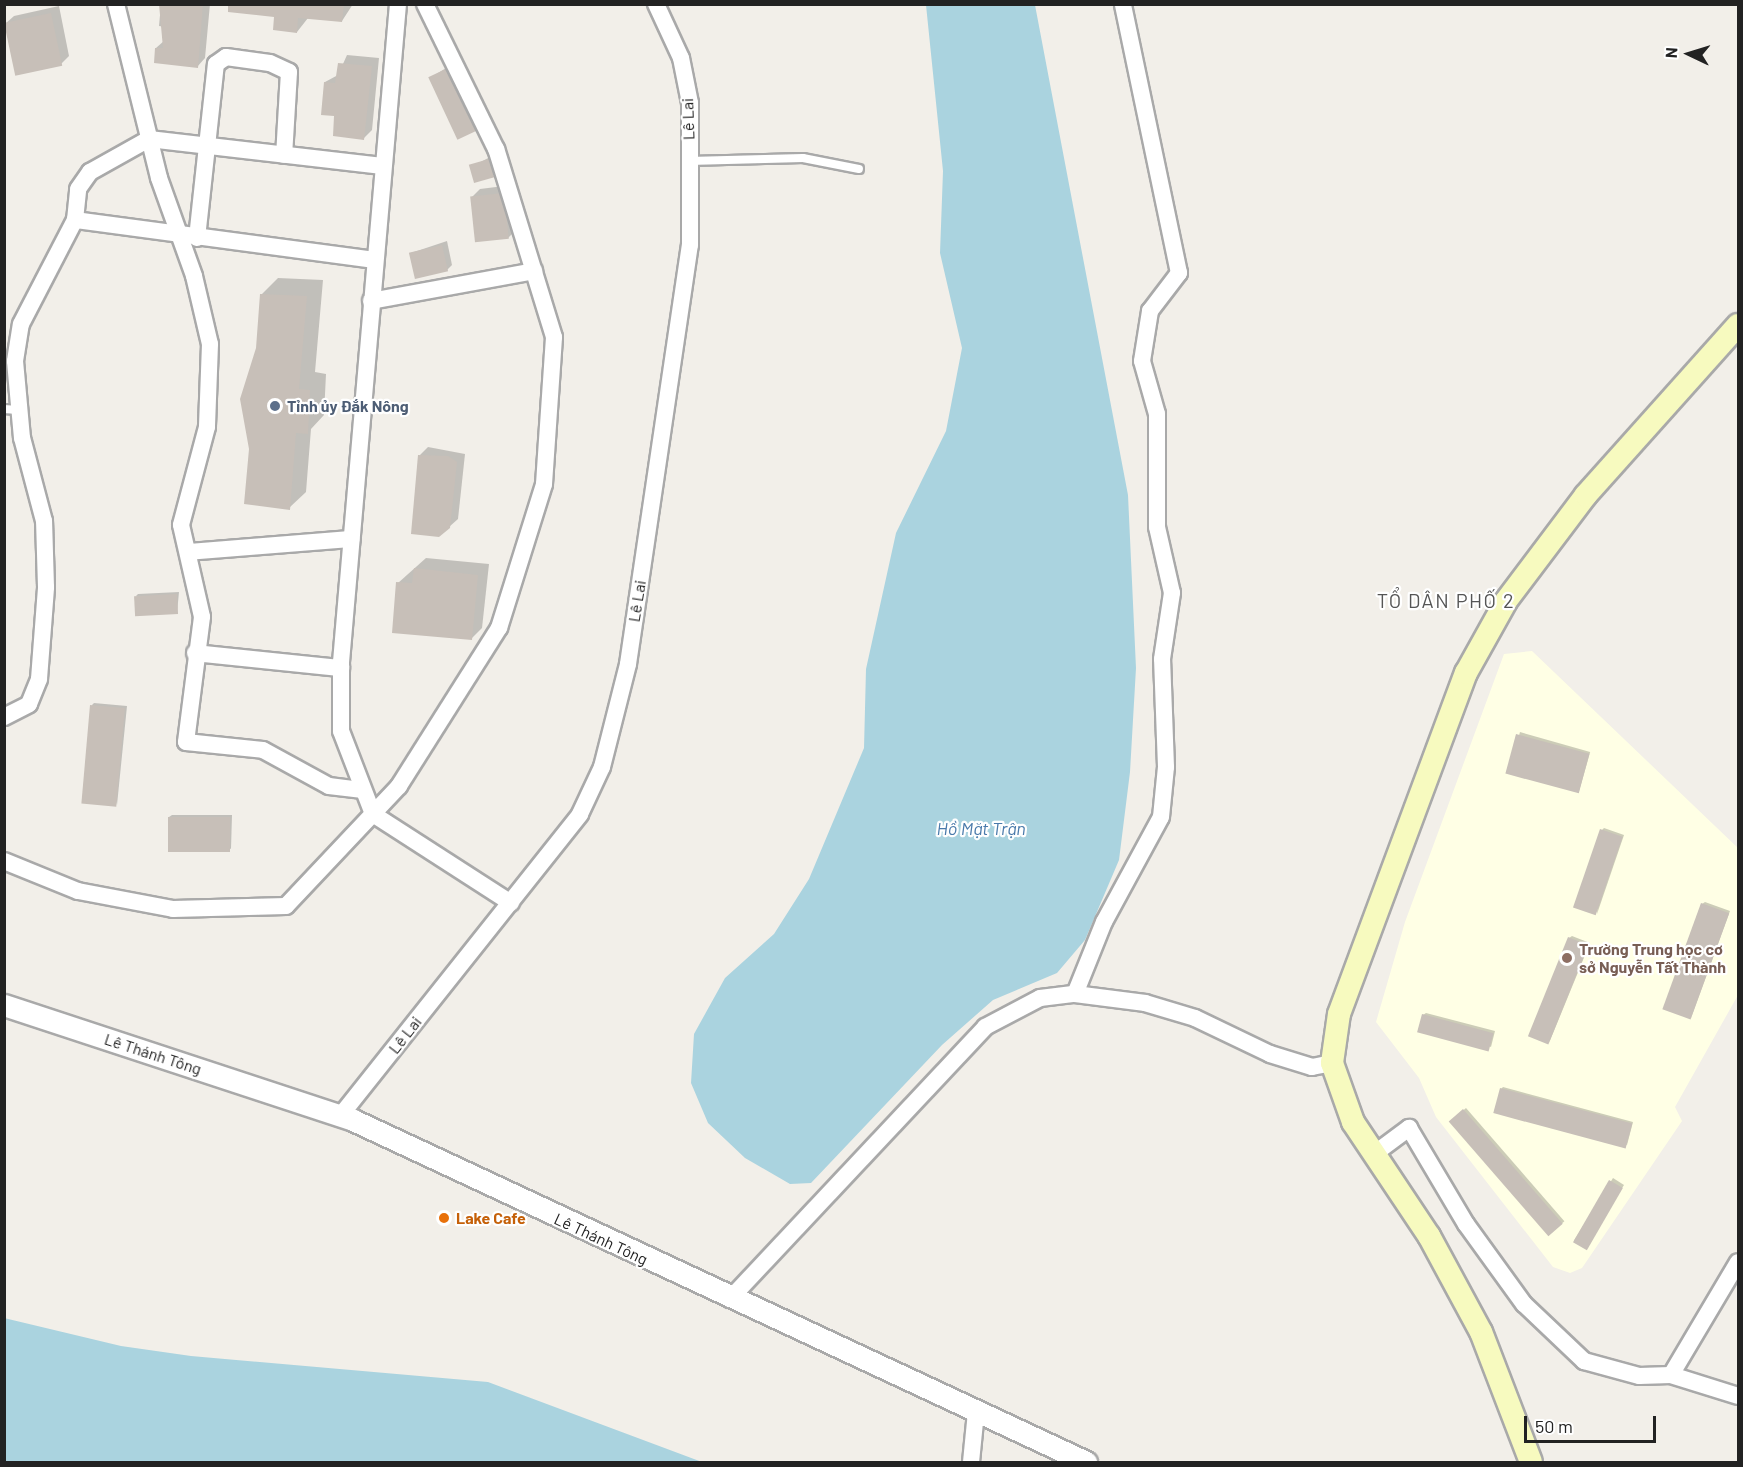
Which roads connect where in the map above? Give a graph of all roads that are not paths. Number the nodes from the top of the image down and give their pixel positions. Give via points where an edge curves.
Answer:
1 (116, 4) edge
2 (398, 4) edge
3 (425, 4) edge
4 (656, 4) edge
5 (1123, 4) edge
6 (149, 139) junction
7 (204, 145) junction
8 (284, 155) junction
9 (689, 161) junction
10 (382, 166) junction
11 (858, 169) dead end
12 (75, 220) junction
13 (177, 236) junction
14 (197, 238) junction
15 (374, 260) junction
16 (534, 271) junction
17 (371, 301) junction
18 (1738, 324) edge
19 (10, 361) edge
20 (11, 410) edge
21 (351, 538) junction
22 (188, 552) junction
23 (195, 653) junction
24 (341, 668) junction
25 (4, 717) edge
26 (361, 790) junction
27 (373, 814) junction
28 (4, 861) edge
29 (511, 903) junction
30 (1075, 994) junction
31 (4, 1005) edge
32 (1332, 1063) junction
33 (342, 1115) junction
34 (1374, 1154) junction
35 (1738, 1262) edge
36 (730, 1299) junction
37 (1671, 1375) junction
38 (1738, 1396) edge
39 (976, 1412) junction
40 (971, 1462) edge
41 (1086, 1462) edge
42 (1532, 1462) edge

1 - 6 street
2 - 10 street
3 - 16 street via 496,149
4 - 9 street, Lê Lai via 681,58 688,92
5 - 30 street via 1179,273 1150,311 1142,361 1157,414 1156,527 1172,593 1162,659 1166,767 1161,817 1104,922
6 - 7 street
6 - 12 street via 90,172 78,189
6 - 13 street
7 - 8 street
7 - 8 street via 216,64 226,57 270,63 289,72
7 - 14 street
8 - 10 street
9 - 11 lane via 803,158
9 - 29 street, Lê Lai via 690,245 628,664 602,767 580,814
10 - 15 street
12 - 13 street
12 - 19 street via 21,324
13 - 14 street
13 - 22 street via 194,276 210,344 207,428 181,525
14 - 15 street
15 - 17 street
16 - 17 street
16 - 27 street via 554,337 556,367 538,506 499,628 399,786
17 - 21 street
18 - 32 main road via 1586,495 1506,601 1472,663 1339,1014
19 - 20 street
20 - 25 street via 44,521 46,587 37,686 29,704
21 - 22 street
21 - 24 street
22 - 23 street via 202,617
23 - 24 street
23 - 26 street via 186,742 263,750 329,786
24 - 26 street via 340,731
26 - 27 street
27 - 28 street via 293,902 277,909 173,909 78,891
27 - 29 street
29 - 33 street, Lê Lai
30 - 32 street via 1195,1018 1270,1054 1312,1067
30 - 36 street via 1040,999 984,1027
31 - 33 street, Lê Thánh Tông
32 - 34 main road via 1353,1122
33 - 36 street, Lê Thánh Tông
34 - 37 street via 1409,1128 1466,1224 1524,1304 1584,1361 1639,1376
34 - 42 main road via 1429,1236 1481,1332
35 - 37 street
36 - 39 street, Lê Thánh Tông
37 - 38 street
39 - 40 street
39 - 41 street, Lê Thánh Tông

